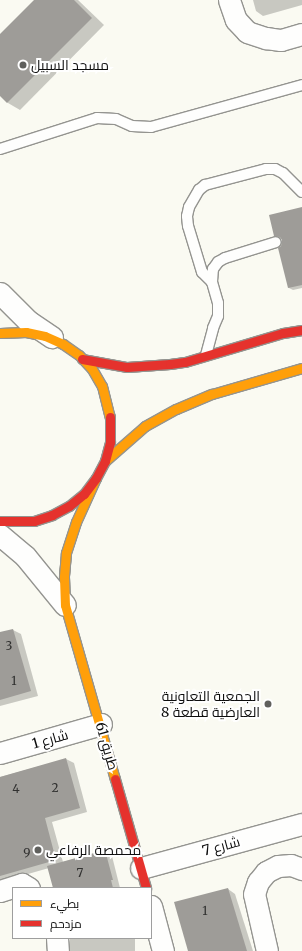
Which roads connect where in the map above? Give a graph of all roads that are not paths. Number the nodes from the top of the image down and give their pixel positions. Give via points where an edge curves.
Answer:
1 (230, 0) edge
2 (302, 34) edge
3 (302, 85) edge
4 (0, 149) edge
5 (302, 192) edge
6 (276, 242) dead end
7 (212, 282) junction
8 (0, 293) edge
9 (302, 330) edge
10 (0, 333) edge
11 (63, 344) junction
12 (206, 356) junction
13 (82, 358) junction
14 (299, 370) edge
15 (105, 461) junction
16 (96, 478) junction
17 (0, 521) edge
18 (0, 535) edge
19 (66, 605) junction
20 (101, 724) junction
21 (0, 753) edge
22 (302, 824) edge
23 (269, 833) junction
24 (278, 866) junction
25 (140, 868) junction
26 (302, 869) edge
27 (12, 887) edge
28 (13, 887) edge
29 (27, 887) edge
30 (146, 887) edge
31 (0, 891) edge
32 (152, 910) edge
33 (57, 939) edge
34 (58, 951) edge
35 (163, 951) edge
36 (267, 951) edge

1 - 2 street via 236,20 247,32 281,40
3 - 4 lane via 150,127 137,127 116,119 97,118
5 - 7 lane via 283,173 275,169 266,169 205,186 199,190 189,207 188,221 200,265 206,278
6 - 7 lane via 218,262 213,269
7 - 12 lane via 218,303 218,316
8 - 11 street via 28,321
9 - 12 street via 283,333
10 - 11 street via 26,332 45,336
11 - 13 street
12 - 13 street via 185,362 128,367
13 - 15 street via 102,386 108,404 110,442
14 - 15 street via 212,394 176,409 145,426
15 - 16 street
16 - 17 street via 84,494 52,515 34,521
16 - 19 street, طريق 61 via 76,522 66,553
18 - 19 street, طريق 61 via 25,556
19 - 20 street, طريق 61
20 - 21 street, شارع 1
20 - 25 street, طريق 61
22 - 23 street, شارع 7
23 - 24 street
23 - 25 street, شارع 7
24 - 26 street via 291,865
24 - 36 street via 266,872 258,882 254,894
25 - 30 street, طريق 61
27 - 31 street
28 - 29 street via 22,884
32 - 35 street
33 - 34 street

